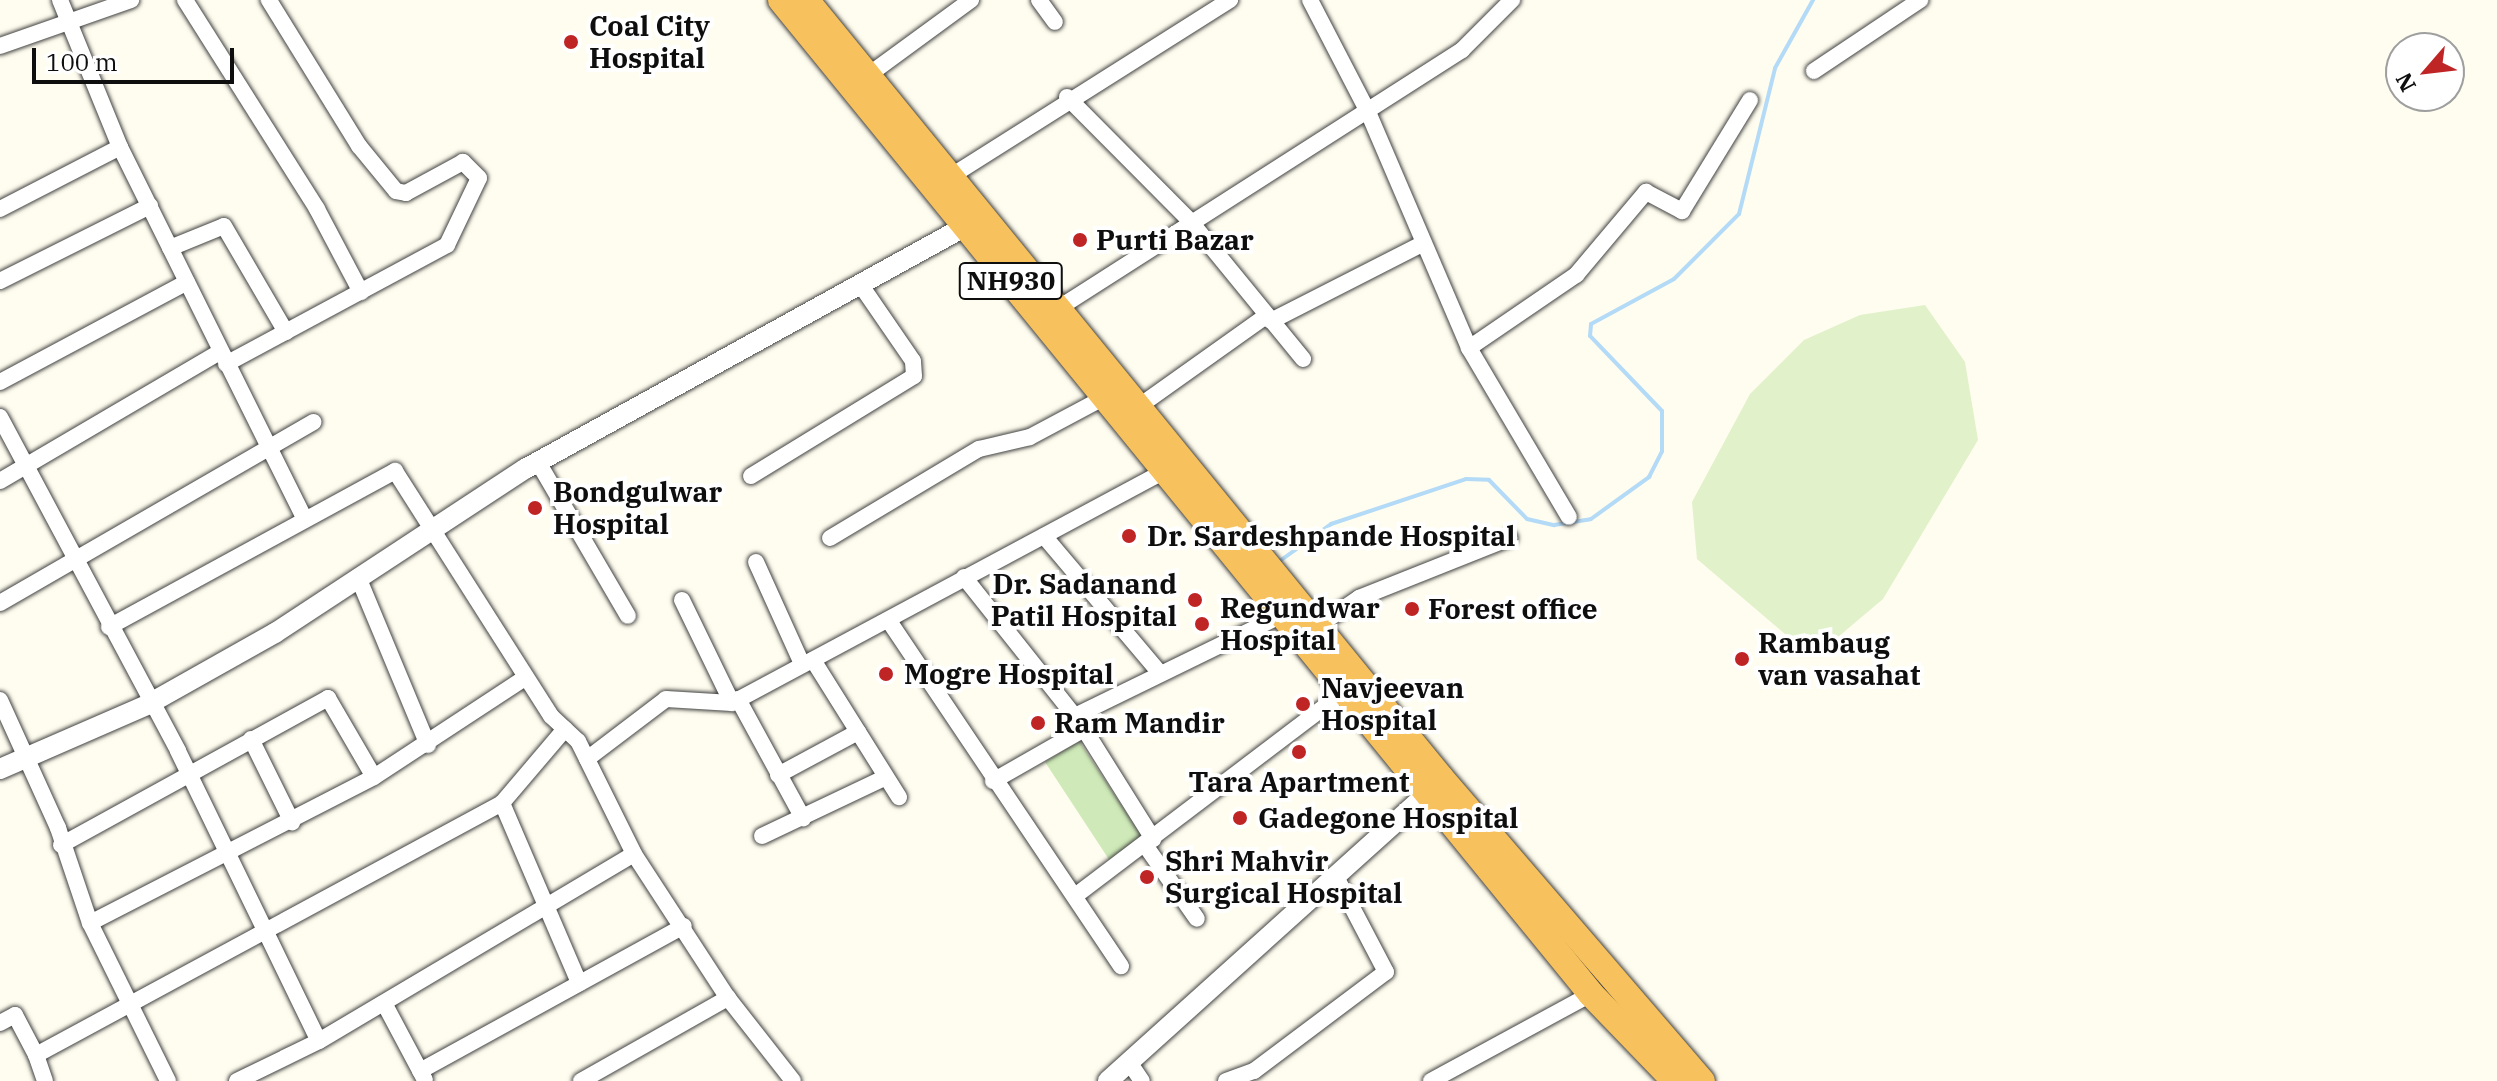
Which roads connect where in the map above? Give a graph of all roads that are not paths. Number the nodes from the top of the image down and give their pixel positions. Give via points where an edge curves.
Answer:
1 (60, 0) edge
2 (131, 0) edge
3 (185, 0) edge
4 (269, 0) edge
5 (781, 0) edge
6 (806, 0) edge
7 (971, 0) edge
8 (1039, 0) edge
9 (1230, 0) edge
10 (1310, 0) edge
11 (1512, 0) edge
12 (1920, 0) edge
13 (68, 19) junction
14 (1055, 22) dead end
15 (2, 41) edge
16 (1814, 71) dead end
17 (862, 79) junction
18 (1067, 97) junction
19 (1750, 100) dead end
20 (1368, 112) junction
21 (903, 130) junction
22 (120, 147) junction
23 (953, 175) junction
24 (150, 206) junction
25 (0, 209) edge
26 (975, 220) junction
27 (1191, 222) junction
28 (1420, 245) junction
29 (170, 248) junction
30 (0, 281) edge
31 (187, 282) junction
32 (860, 284) junction
33 (361, 292) junction
34 (1052, 313) junction
35 (1269, 318) junction
36 (286, 332) junction
37 (1469, 348) junction
38 (223, 358) junction
39 (1303, 359) dead end
40 (0, 382) edge
41 (1095, 406) junction
42 (1132, 411) junction
43 (0, 417) edge
44 (314, 422) dead end
45 (268, 446) junction
46 (538, 462) junction
47 (25, 468) junction
48 (1165, 472) junction
49 (751, 476) dead end
50 (0, 481) edge
51 (304, 517) junction
52 (1569, 517) dead end
53 (431, 529) junction
54 (1044, 536) junction
55 (830, 538) dead end
56 (1510, 538) dead end
57 (1242, 546) junction
58 (75, 559) junction
59 (756, 562) dead end
60 (358, 577) junction
61 (964, 577) junction
62 (1277, 598) junction
63 (682, 600) dead end
64 (0, 603) edge
65 (628, 616) dead end
66 (889, 621) junction
67 (1318, 626) junction
68 (109, 627) junction
69 (807, 662) junction
70 (1158, 671) junction
71 (525, 678) junction
72 (1344, 692) junction
73 (0, 700) edge
74 (735, 701) junction
75 (147, 705) junction
76 (1079, 723) junction
77 (565, 729) junction
78 (858, 732) junction
79 (251, 739) junction
80 (428, 745) junction
81 (27, 757) junction
82 (587, 759) junction
83 (0, 769) edge
84 (778, 775) junction
85 (374, 777) junction
86 (886, 777) junction
87 (191, 778) junction
88 (993, 781) junction
89 (1434, 786) junction
90 (899, 797) dead end
91 (502, 803) junction
92 (803, 818) junction
93 (292, 822) junction
94 (762, 836) dead end
95 (1149, 842) junction
96 (61, 845) junction
97 (634, 854) junction
98 (227, 855) junction
99 (1335, 875) junction
100 (1075, 896) junction
101 (547, 911) junction
102 (1197, 919) dead end
103 (90, 923) junction
104 (684, 926) junction
105 (261, 931) junction
106 (1121, 966) dead end
107 (579, 983) junction
108 (1591, 994) junction
109 (728, 998) junction
110 (384, 1003) junction
111 (129, 1007) junction
112 (0, 1023) edge
113 (319, 1041) junction
114 (36, 1055) junction
115 (1129, 1062) junction
116 (423, 1076) edge
117 (247, 1078) edge
118 (45, 1081) edge
119 (168, 1081) edge
120 (581, 1081) edge
121 (793, 1081) edge
122 (1108, 1081) edge
123 (1142, 1081) edge
124 (1226, 1081) edge
125 (1431, 1081) edge
126 (1675, 1081) edge
127 (1702, 1081) edge

1 - 13 street
2 - 13 street
3 - 33 street via 317,209
4 - 33 street via 359,146 396,191 406,193 463,162 478,172 454,238
5 - 17 highway, NH930
6 - 17 highway, NH930
7 - 17 street
8 - 14 street
9 - 18 street
10 - 20 street
11 - 20 street via 1462,50
12 - 16 street
13 - 15 street
13 - 22 street
17 - 21 highway, NH930
18 - 23 street
18 - 27 street
19 - 37 street via 1682,211 1646,192 1576,275
20 - 27 street
20 - 28 street
21 - 23 highway, NH930
21 - 26 highway, NH930
22 - 24 street
22 - 25 street
23 - 26 highway, NH930
24 - 29 street
24 - 30 street
26 - 32 street
26 - 34 highway, NH930
27 - 34 street
27 - 35 street
28 - 35 street
28 - 37 street
29 - 31 street
29 - 36 street via 224,226
31 - 38 street
31 - 40 street
32 - 46 street
32 - 49 street via 913,361 914,376
33 - 36 street
34 - 41 highway, NH930
34 - 42 highway, NH930
35 - 39 street
35 - 42 street
36 - 38 street
37 - 52 street
38 - 45 street
38 - 47 street
41 - 42 highway, NH930
41 - 55 street via 979,449
42 - 48 highway, NH930
42 - 57 highway, NH930
43 - 47 street
44 - 45 street
45 - 51 street
45 - 58 street
46 - 53 street
46 - 65 street
47 - 50 street
47 - 58 street
48 - 54 street via 1146,487
48 - 57 highway, NH930
51 - 53 street via 395,471
51 - 68 street
53 - 60 street
53 - 71 street
54 - 61 street
54 - 70 street
56 - 67 street via 1359,598
57 - 62 highway, NH930
58 - 64 street
58 - 68 street
59 - 69 street
60 - 75 street
60 - 80 street
61 - 66 street
61 - 76 street
62 - 67 highway, NH930
62 - 70 street
62 - 72 highway, NH930
63 - 74 street
66 - 69 street
66 - 88 street
67 - 89 highway, NH930
68 - 75 street
69 - 74 street
69 - 78 street
70 - 76 street
71 - 77 street
71 - 80 street
72 - 89 highway, NH930
72 - 95 street
73 - 81 street
74 - 82 street via 666,699
74 - 84 street
75 - 81 street
75 - 87 street
76 - 88 street
76 - 95 street
77 - 82 street
77 - 91 street
78 - 84 street
78 - 86 street
79 - 85 street via 328,698
79 - 87 street
79 - 93 street
80 - 85 street
81 - 83 street
81 - 96 street
82 - 97 street
84 - 92 street
85 - 93 street
86 - 90 street
86 - 92 street
87 - 96 street
87 - 98 street
88 - 100 street
89 - 99 street
89 - 108 highway, NH930
89 - 127 highway, NH930
91 - 101 street
91 - 105 street
92 - 94 street
93 - 98 street
95 - 100 street
95 - 102 street
96 - 103 street
97 - 101 street
97 - 104 street
98 - 103 street
98 - 105 street
99 - 115 street
99 - 124 street via 1386,972 1254,1071
100 - 106 street
101 - 107 street
101 - 110 street
103 - 111 street
104 - 107 street
104 - 109 street
105 - 111 street
105 - 113 street
107 - 116 street
108 - 125 street
108 - 126 highway, NH930
109 - 120 street
109 - 121 street
110 - 113 street
110 - 116 street
111 - 114 street
111 - 119 street
112 - 114 street via 15,1015
113 - 117 street
114 - 118 street
115 - 122 street
115 - 123 street

